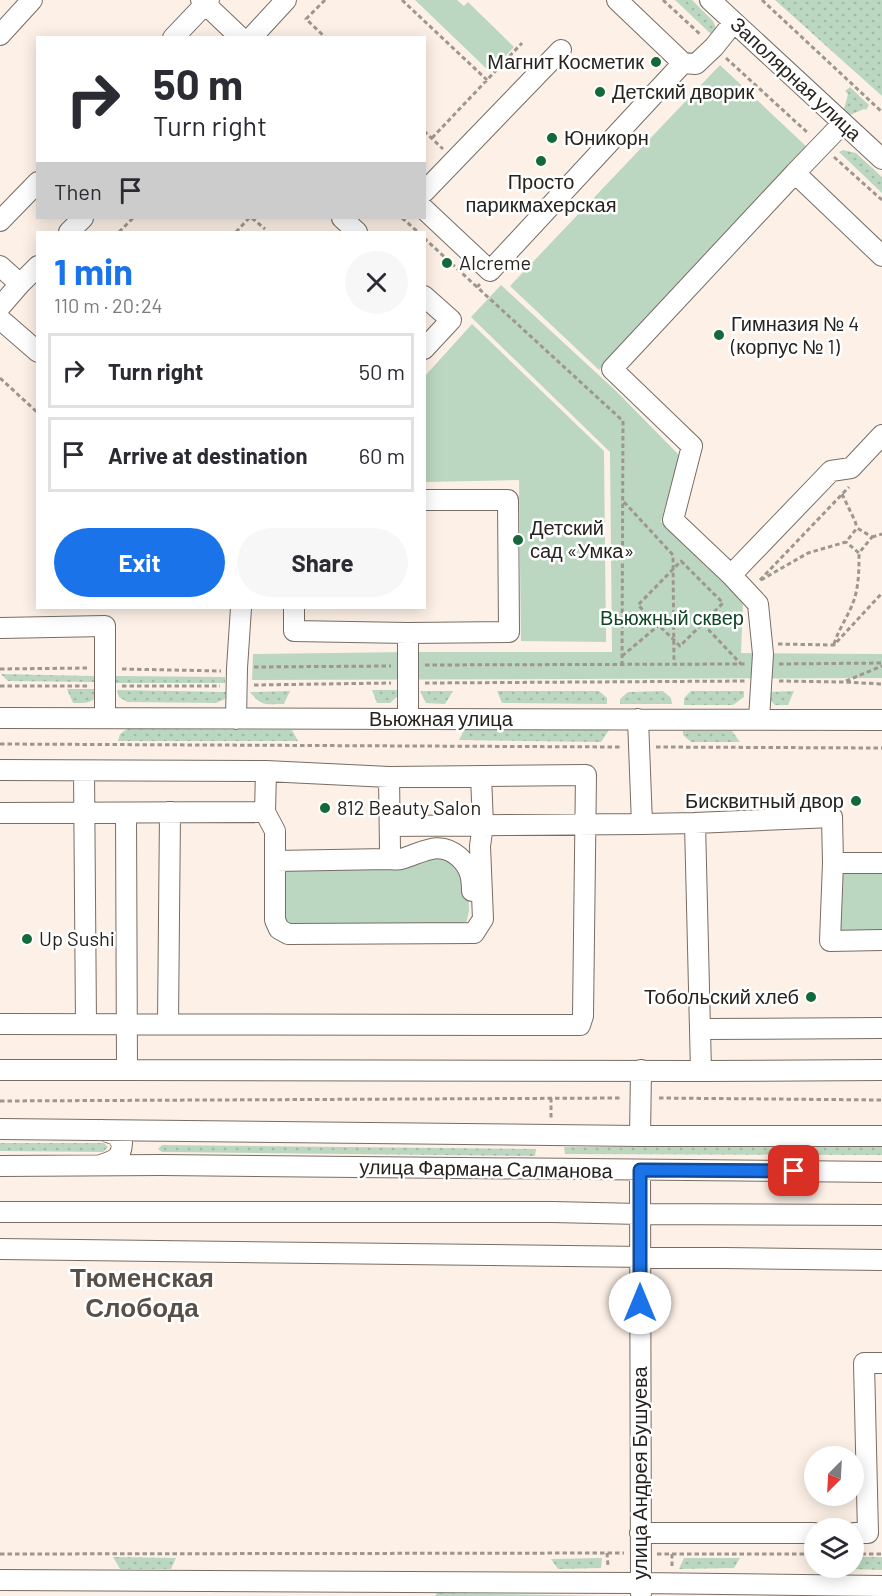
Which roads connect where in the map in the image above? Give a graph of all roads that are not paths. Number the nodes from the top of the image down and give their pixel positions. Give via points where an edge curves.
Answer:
1 (33, 0) edge
2 (286, 0) edge
3 (617, 0) edge
4 (710, 0) edge
5 (205, 1) edge
6 (734, 22) junction
7 (0, 35) edge
8 (175, 36) edge
9 (239, 36) edge
10 (253, 36) edge
11 (561, 50) dead end
12 (683, 63) junction
13 (843, 123) junction
14 (882, 159) edge
15 (795, 173) junction
16 (36, 184) edge
17 (426, 190) edge
18 (426, 211) edge
19 (82, 219) edge
20 (343, 219) edge
21 (0, 222) edge
22 (70, 231) edge
23 (356, 231) edge
24 (882, 256) edge
25 (0, 266) edge
26 (36, 268) edge
27 (20, 284) junction
28 (426, 298) edge
29 (0, 307) edge
30 (0, 319) edge
31 (426, 347) edge
32 (36, 350) edge
33 (882, 435) edge
34 (426, 500) edge
35 (731, 575) junction
36 (241, 609) edge
37 (294, 609) edge
38 (0, 628) edge
39 (408, 633) junction
40 (0, 718) edge
41 (105, 718) junction
42 (408, 718) junction
43 (236, 719) junction
44 (638, 719) junction
45 (759, 719) junction
46 (882, 720) edge
47 (0, 770) edge
48 (84, 771) junction
49 (266, 771) junction
50 (482, 776) junction
51 (389, 777) junction
52 (171, 812) junction
53 (265, 812) junction
54 (0, 813) edge
55 (84, 813) junction
56 (126, 813) junction
57 (695, 823) junction
58 (483, 825) junction
59 (586, 825) junction
60 (642, 825) junction
61 (390, 826) junction
62 (387, 859) junction
63 (275, 861) junction
64 (833, 863) junction
65 (882, 863) edge
66 (462, 933) junction
67 (882, 940) edge
68 (0, 1024) edge
69 (86, 1024) junction
70 (127, 1024) junction
71 (168, 1024) junction
72 (882, 1028) edge
73 (700, 1029) junction
74 (0, 1070) edge
75 (127, 1070) junction
76 (641, 1070) junction
77 (882, 1070) edge
78 (701, 1071) junction
79 (0, 1129) edge
80 (102, 1130) junction
81 (164, 1130) junction
82 (640, 1136) junction
83 (882, 1136) edge
84 (162, 1165) junction
85 (0, 1166) edge
86 (101, 1166) junction
87 (640, 1170) junction
88 (882, 1172) edge
89 (0, 1212) edge
90 (640, 1214) junction
91 (882, 1215) edge
92 (0, 1249) edge
93 (640, 1257) junction
94 (882, 1260) edge
95 (882, 1363) edge
96 (640, 1533) junction
97 (804, 1533) edge
98 (864, 1533) edge
99 (0, 1580) edge
100 (882, 1586) edge
101 (180, 1588) edge
102 (640, 1589) edge

1 - 7 street
2 - 10 street
3 - 12 street
4 - 6 street, Заполярная улица
5 - 8 street
5 - 9 street
6 - 12 street via 696,64
6 - 13 street, Заполярная улица
11 - 17 street
12 - 18 street via 490,271
13 - 14 street, Заполярная улица
13 - 15 street
15 - 24 street
15 - 35 street via 612,369 692,446 673,520
16 - 21 street
19 - 22 street
20 - 23 street
25 - 27 street
26 - 27 street
27 - 29 street
28 - 31 street via 451,320
30 - 32 street
33 - 35 street via 851,468 831,471
34 - 39 street via 508,500 509,632
35 - 45 street via 758,604 762,663
36 - 43 street
37 - 39 street via 294,631
38 - 41 street via 105,626
39 - 42 street
40 - 41 street, Вьюжная улица
41 - 43 street, Вьюжная улица
42 - 43 street, Вьюжная улица
42 - 44 street, Вьюжная улица
44 - 45 street, Вьюжная улица
44 - 60 street
45 - 46 street, Вьюжная улица
47 - 48 street
48 - 49 street
48 - 55 street
49 - 51 street
49 - 53 street
50 - 51 street
50 - 58 street
50 - 59 street via 586,775
51 - 61 street
52 - 53 street
52 - 56 street
52 - 71 street
53 - 63 street via 275,831
54 - 55 street
55 - 56 street
55 - 69 street
56 - 70 street
57 - 60 street
57 - 64 street via 832,817
57 - 73 street
58 - 59 street
58 - 61 street
58 - 66 street via 483,919 474,933
59 - 60 street
59 - 71 street via 580,1025
61 - 62 street
62 - 63 street
62 - 66 street via 400,860 422,850 441,849 453,852 463,861 470,871 472,919
63 - 66 street via 275,920 279,929 288,934
64 - 65 street
64 - 67 street via 830,941
68 - 69 street
69 - 70 street
70 - 71 street
70 - 75 street
72 - 73 street
73 - 78 street
74 - 75 street
75 - 76 street
76 - 78 street
76 - 82 street
77 - 78 street
79 - 80 street, улица Фармана Салманова
80 - 81 street, улица Фармана Салманова
80 - 86 street via 116,1136 122,1151 117,1159
81 - 82 street, улица Фармана Салманова
81 - 84 street via 143,1143 147,1159
82 - 83 street, улица Фармана Салманова
84 - 86 street, улица Фармана Салманова
84 - 87 street, улица Фармана Салманова
85 - 86 street, улица Фармана Салманова
87 - 88 street, улица Фармана Салманова
87 - 90 street, улица Андрея Бушуева
89 - 90 street
90 - 91 street
90 - 93 street, улица Андрея Бушуева
92 - 93 street
93 - 94 street
93 - 96 street, улица Андрея Бушуева
95 - 98 street via 864,1363 868,1533
96 - 97 street
96 - 102 street, улица Андрея Бушуева
99 - 101 street
100 - 102 street
101 - 102 street

